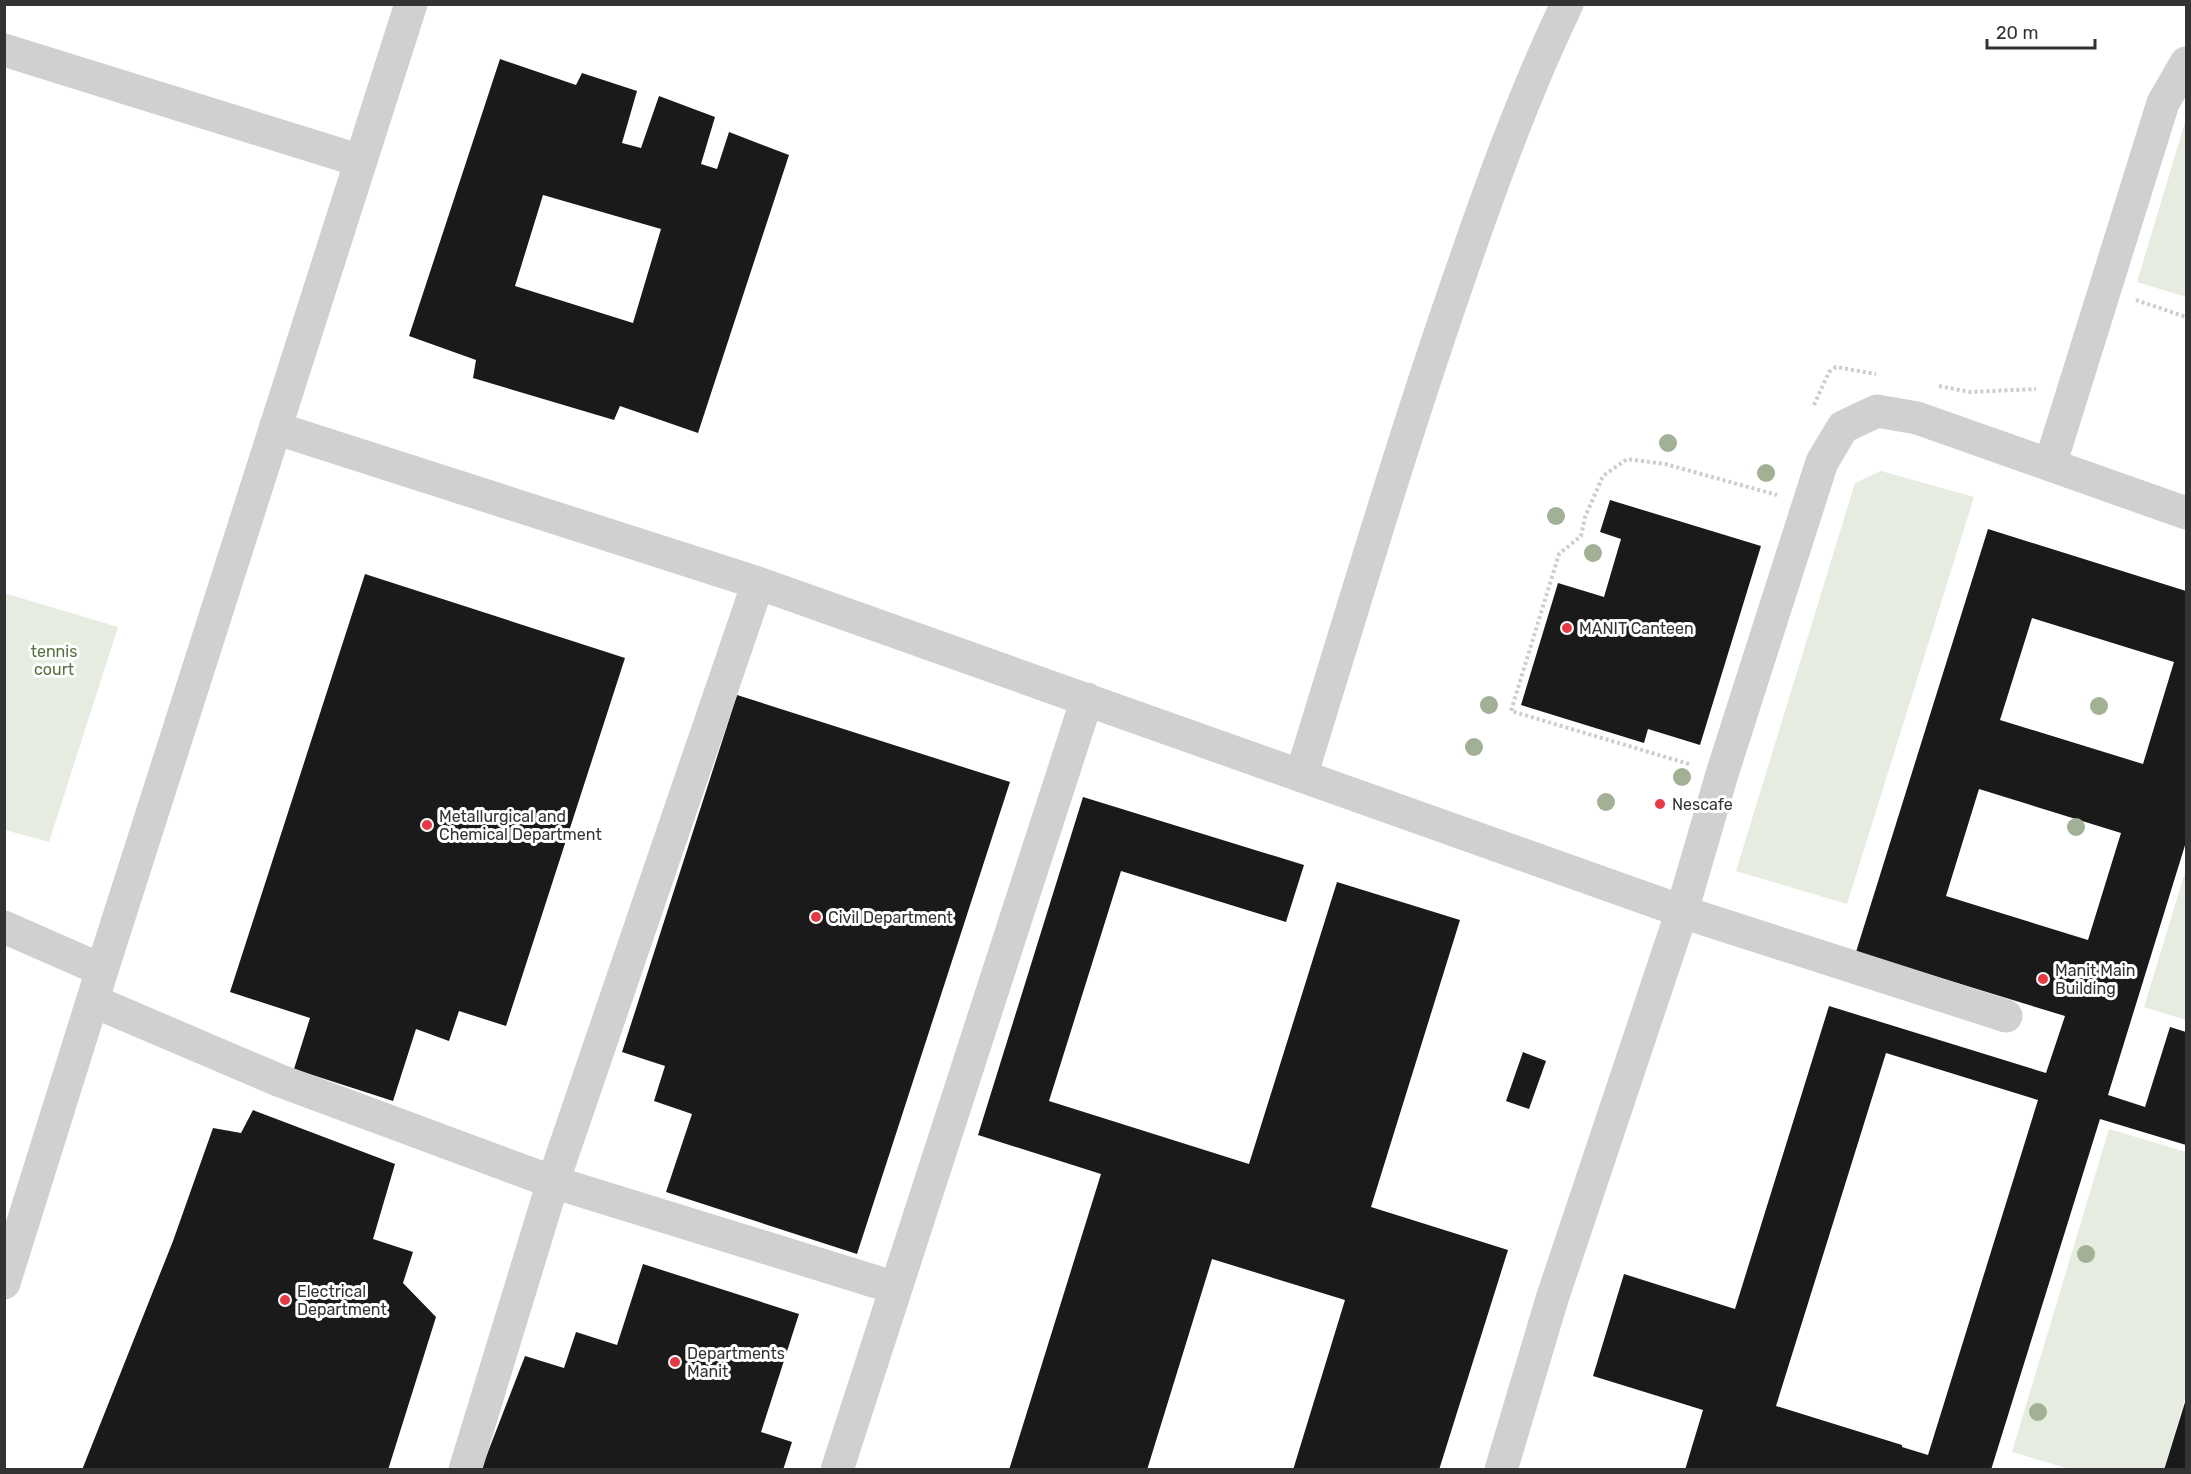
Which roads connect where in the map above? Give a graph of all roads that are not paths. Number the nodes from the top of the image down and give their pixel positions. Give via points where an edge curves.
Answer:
1 (411, 4) edge
2 (1567, 4) edge
3 (4, 50) edge
4 (2187, 63) edge
5 (361, 161) junction
6 (275, 428) junction
7 (2049, 465) junction
8 (2187, 513) edge
9 (758, 582) junction
10 (1087, 699) junction
11 (1301, 776) junction
12 (1682, 911) junction
13 (4, 927) edge
14 (102, 970) junction
15 (93, 1001) junction
16 (2006, 1016) dead end
17 (553, 1182) junction
18 (4, 1283) edge
19 (896, 1288) junction
20 (465, 1470) edge
21 (837, 1470) edge
22 (1501, 1470) edge

1 - 5 street
2 - 11 street via 1502,153 1421,388
3 - 5 street
4 - 7 street via 2163,103
5 - 6 street
6 - 9 street
6 - 14 street
7 - 8 street
7 - 12 street via 1917,418 1877,411 1843,427 1821,462
9 - 10 street
9 - 17 street
10 - 11 street
10 - 19 street
11 - 12 street
12 - 16 street
12 - 22 street via 1552,1299
13 - 14 street
14 - 15 street
15 - 17 street via 278,1080
15 - 18 street
17 - 19 street
17 - 20 street
19 - 21 street

